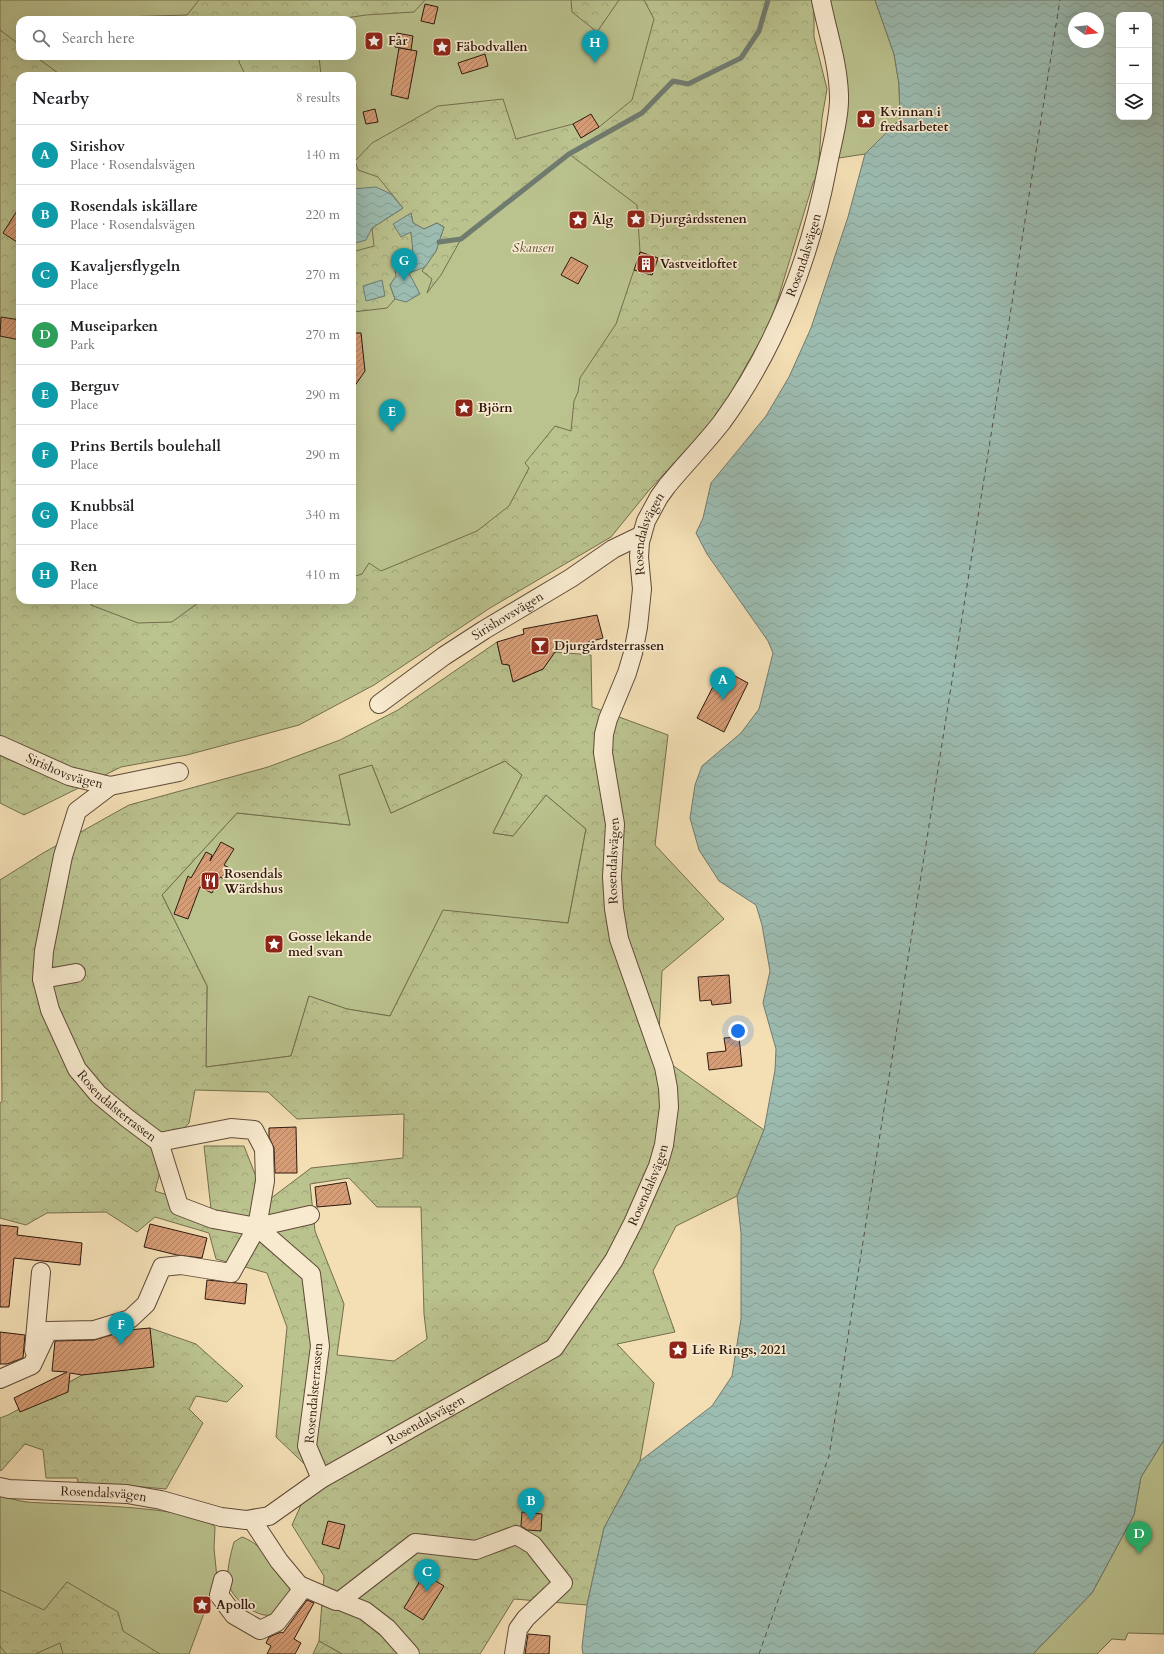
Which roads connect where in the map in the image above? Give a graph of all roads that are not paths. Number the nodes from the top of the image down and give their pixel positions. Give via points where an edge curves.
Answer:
1 (821, 0) edge
2 (642, 535) junction
3 (379, 704) dead end
4 (0, 745) edge
5 (179, 772) dead end
6 (110, 786) junction
7 (76, 973) dead end
8 (42, 979) junction
9 (159, 1142) junction
10 (310, 1215) dead end
11 (257, 1226) junction
12 (41, 1272) dead end
13 (32, 1365) junction
14 (0, 1379) edge
15 (321, 1479) junction
16 (0, 1487) edge
17 (252, 1520) junction
18 (223, 1580) dead end
19 (299, 1585) junction
20 (340, 1601) junction
21 (410, 1654) edge
22 (514, 1654) edge

1 - 2 street, Rosendalsvägen via 837,71 839,96 823,188 804,259 774,333 741,394 718,427 659,497 646,521
2 - 3 street, Sirishovsvägen via 613,549 571,578 477,634
2 - 15 street, Rosendalsvägen via 639,557 642,589 638,627 629,666 606,725 603,753 615,824 612,877 619,939 664,1067 668,1088 670,1107 658,1166 614,1260 554,1348
4 - 6 street, Sirishovsvägen via 69,776
5 - 6 street, Sirishovsvägen
6 - 8 street, Rosendalsterrassen via 77,811 63,856 44,951
7 - 8 street
8 - 9 street, Rosendalsterrassen via 50,1010 77,1069 98,1094
9 - 11 street, Rosendalsterrassen via 179,1206 214,1220
9 - 11 street via 231,1128 254,1130 264,1149 265,1175
10 - 11 street
11 - 13 street via 231,1273 181,1265 162,1267 146,1304 130,1319 94,1330 48,1331
11 - 15 street, Rosendalsterrassen via 311,1274 320,1346 307,1446
12 - 13 street
13 - 14 street
15 - 17 street, Rosendalsvägen via 269,1516
16 - 17 street, Rosendalsvägen via 62,1493 127,1494 161,1500 221,1517
17 - 19 street via 279,1561
18 - 19 street via 219,1595 234,1616 260,1630 277,1622 301,1591
19 - 20 street
20 - 21 street via 365,1611 387,1628
20 - 22 street via 415,1543 476,1550 516,1535 533,1545 563,1583 518,1629

